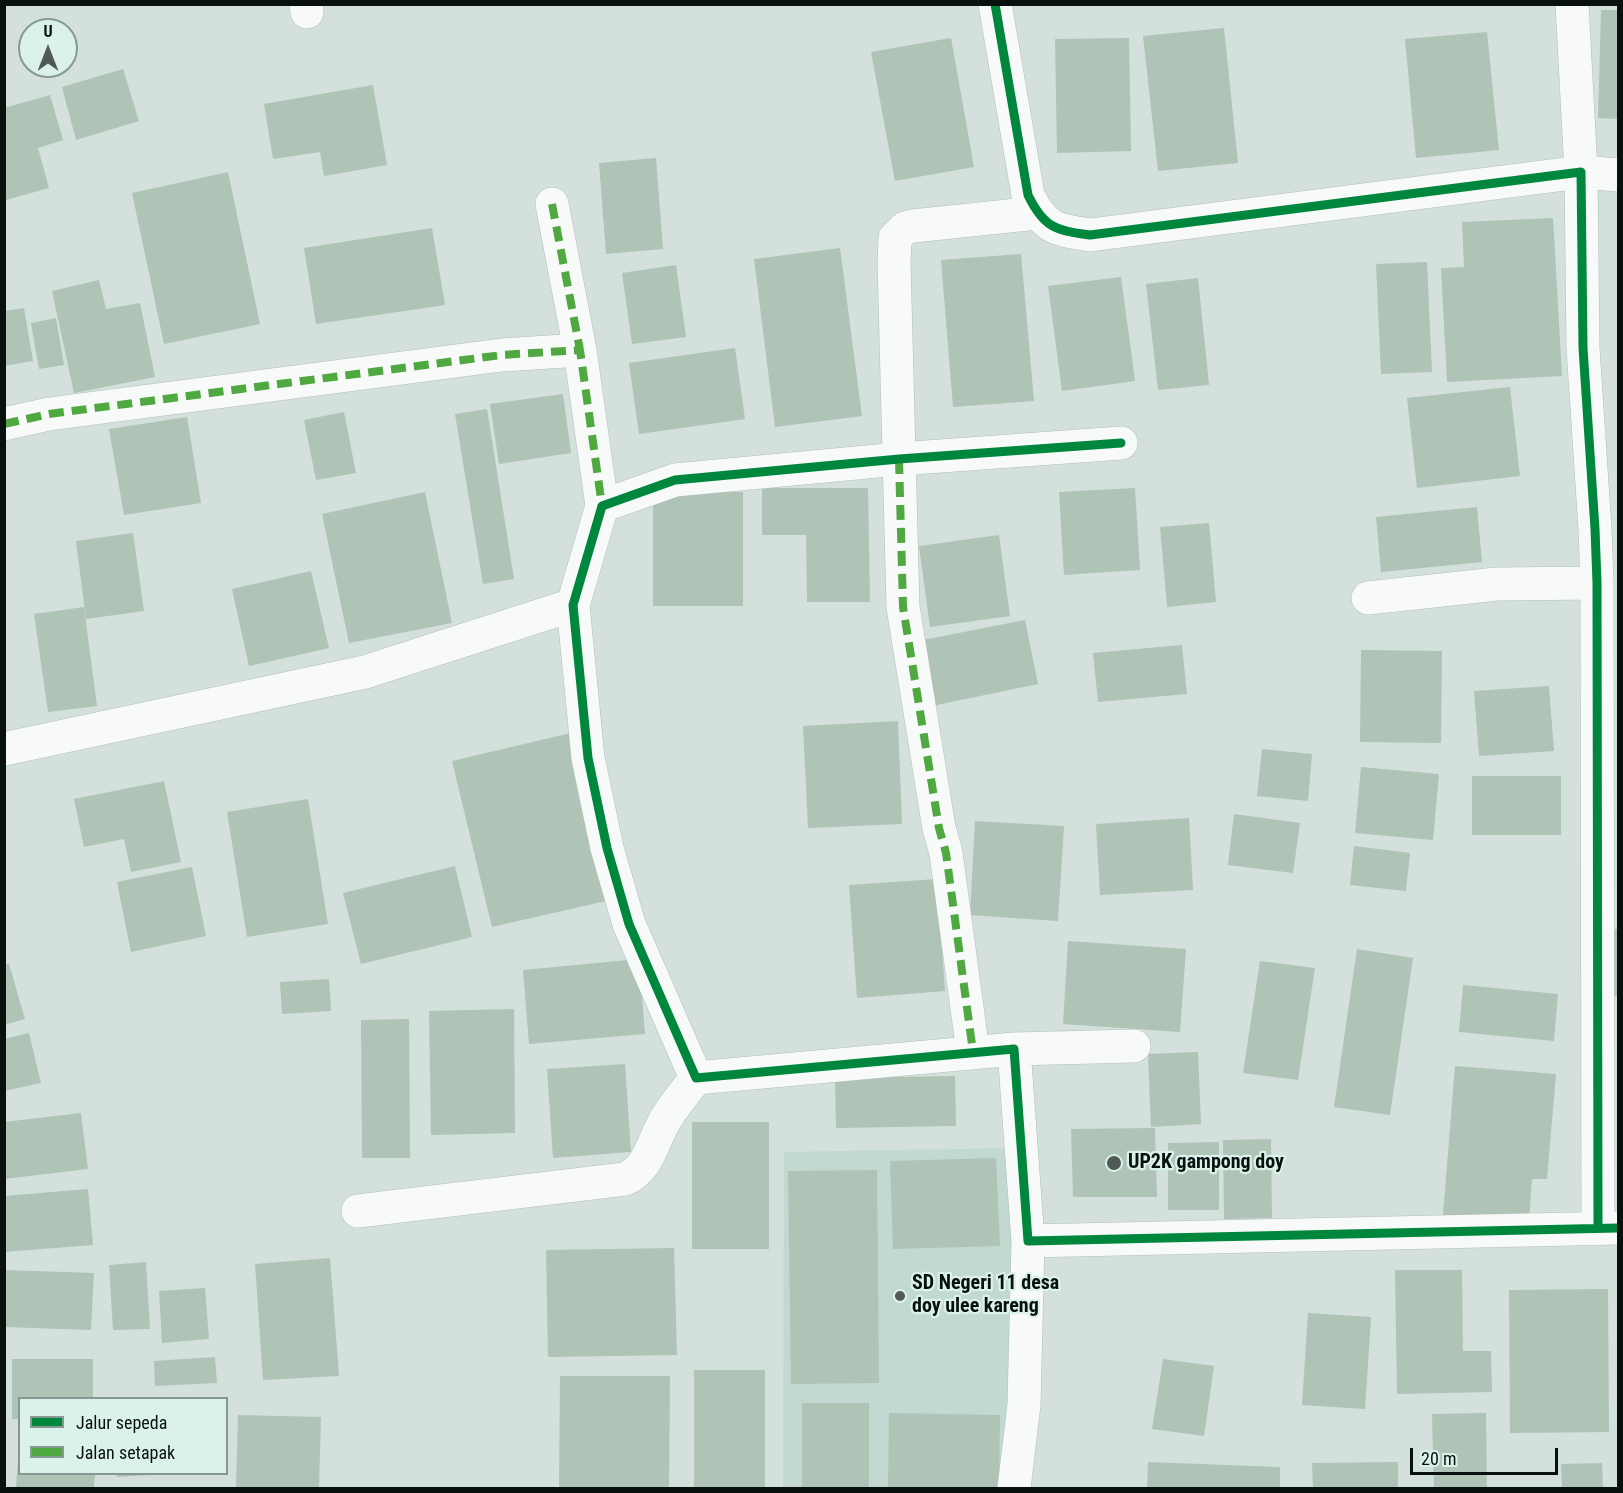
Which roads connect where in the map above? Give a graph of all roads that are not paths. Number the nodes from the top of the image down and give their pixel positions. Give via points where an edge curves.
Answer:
1 (995, 4) edge
2 (1572, 4) edge
3 (1581, 172) junction
4 (1618, 175) edge
5 (552, 204) dead end
6 (1037, 213) junction
7 (580, 350) junction
8 (4, 424) edge
9 (1121, 443) dead end
10 (899, 459) junction
11 (602, 506) junction
12 (1607, 530) edge
13 (1597, 583) junction
14 (1368, 597) dead end
15 (573, 605) junction
16 (4, 749) edge
17 (1134, 1046) dead end
18 (1014, 1049) junction
19 (973, 1052) junction
20 (696, 1078) junction
21 (358, 1210) dead end
22 (1608, 1227) edge
23 (1028, 1241) junction
24 (1014, 1488) edge

1 - 6 street via 1028,195
2 - 3 street
3 - 4 street
3 - 6 street via 1090,235 1051,226
3 - 12 street via 1583,348
5 - 7 street
6 - 10 street via 913,226 895,238
7 - 8 street via 491,357 49,414
7 - 11 street
9 - 10 street
10 - 11 street via 675,480
10 - 19 street via 903,607 945,853
11 - 15 street
12 - 13 street
13 - 14 street via 1497,584
13 - 22 street
15 - 16 street via 365,672
15 - 20 street via 588,758 607,848 629,924
17 - 18 street
18 - 19 street
18 - 23 street
19 - 20 street
20 - 21 street via 666,1118 642,1167 625,1179
22 - 23 street
23 - 24 street via 1024,1405

